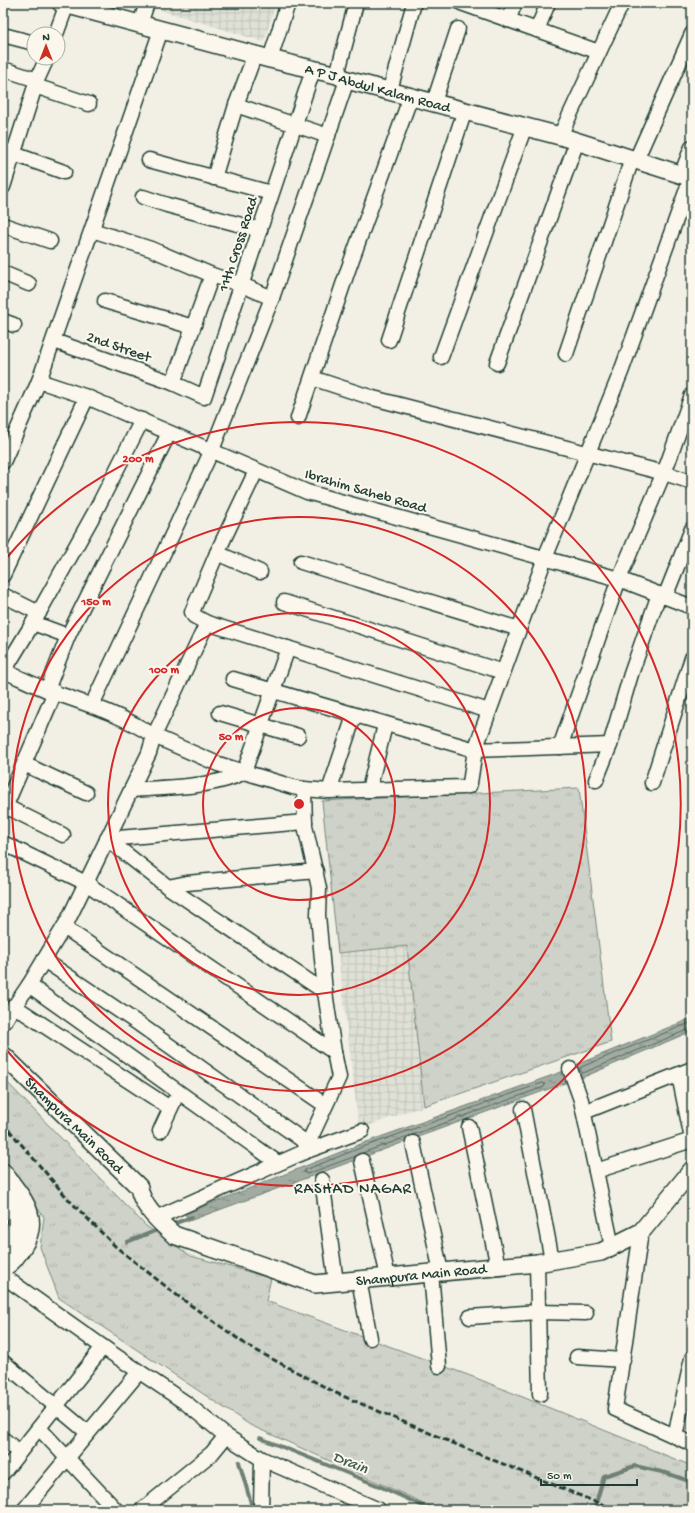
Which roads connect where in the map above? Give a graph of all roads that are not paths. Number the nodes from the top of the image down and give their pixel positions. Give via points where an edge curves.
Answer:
1 (147, 3) edge
2 (288, 3) edge
3 (356, 3) edge
4 (414, 3) edge
5 (461, 3) edge
6 (515, 3) edge
7 (548, 3) edge
8 (622, 3) edge
9 (64, 4) edge
10 (475, 6) edge
11 (508, 20) junction
12 (140, 24) junction
13 (58, 26) edge
14 (458, 29) dead end
15 (161, 30) junction
16 (537, 30) junction
17 (692, 34) edge
18 (3, 35) edge
19 (26, 41) edge
20 (599, 52) junction
21 (262, 57) junction
22 (43, 66) edge
23 (3, 69) edge
24 (313, 70) junction
25 (342, 77) junction
26 (36, 83) junction
27 (390, 90) junction
28 (411, 96) junction
29 (434, 102) junction
30 (89, 104) dead end
31 (236, 105) junction
32 (465, 110) junction
33 (296, 125) junction
34 (525, 126) junction
35 (328, 136) junction
36 (560, 136) junction
37 (577, 141) junction
38 (692, 147) edge
39 (8, 152) edge
40 (149, 160) dead end
41 (634, 160) junction
42 (64, 172) dead end
43 (688, 177) edge
44 (214, 178) junction
45 (3, 187) edge
46 (271, 193) junction
47 (143, 197) dead end
48 (3, 225) edge
49 (92, 230) junction
50 (260, 230) junction
51 (50, 241) dead end
52 (3, 273) edge
53 (212, 275) junction
54 (29, 284) dead end
55 (242, 284) junction
56 (272, 298) junction
57 (104, 301) dead end
58 (193, 328) junction
59 (389, 340) dead end
60 (54, 341) junction
61 (566, 354) dead end
62 (440, 357) dead end
63 (497, 363) dead end
64 (312, 378) junction
65 (39, 381) junction
66 (173, 383) junction
67 (692, 395) edge
68 (87, 397) junction
69 (298, 418) dead end
70 (142, 420) junction
71 (169, 433) junction
72 (212, 450) junction
73 (587, 454) junction
74 (3, 462) edge
75 (256, 471) junction
76 (664, 473) junction
77 (692, 482) edge
78 (692, 529) edge
79 (217, 553) junction
80 (545, 558) junction
81 (301, 562) dead end
82 (260, 572) dead end
83 (3, 575) edge
84 (619, 579) junction
85 (3, 595) edge
86 (662, 595) junction
87 (284, 602) dead end
88 (692, 607) edge
89 (36, 618) junction
90 (207, 623) junction
91 (519, 629) junction
92 (68, 636) junction
93 (288, 648) junction
94 (692, 658) edge
95 (4, 672) edge
96 (503, 672) junction
97 (233, 679) dead end
98 (51, 691) junction
99 (273, 691) junction
100 (92, 705) junction
101 (489, 710) junction
102 (220, 713) dead end
103 (354, 716) junction
104 (260, 725) junction
105 (385, 725) junction
106 (154, 736) junction
107 (298, 736) dead end
108 (610, 745) junction
109 (560, 747) junction
110 (474, 750) junction
111 (24, 764) junction
112 (244, 772) junction
113 (596, 780) dead end
114 (652, 784) dead end
115 (304, 788) junction
116 (131, 790) junction
117 (369, 790) junction
118 (329, 791) junction
119 (86, 792) dead end
120 (4, 809) edge
121 (305, 822) junction
122 (63, 836) dead end
123 (107, 839) junction
124 (3, 843) edge
125 (316, 871) junction
126 (86, 883) junction
127 (168, 887) junction
128 (64, 927) junction
129 (44, 960) junction
130 (29, 985) junction
131 (326, 992) junction
132 (14, 1006) junction
133 (3, 1022) edge
134 (334, 1052) junction
135 (3, 1055) edge
136 (570, 1069) dead end
137 (692, 1069) edge
138 (3, 1070) edge
139 (679, 1075) junction
140 (178, 1091) junction
141 (326, 1105) junction
142 (170, 1108) junction
143 (523, 1109) dead end
144 (584, 1112) junction
145 (469, 1127) dead end
146 (160, 1131) dead end
147 (362, 1131) dead end
148 (692, 1140) edge
149 (413, 1143) dead end
150 (306, 1148) junction
151 (362, 1161) dead end
152 (278, 1163) junction
153 (692, 1170) edge
154 (596, 1171) junction
155 (3, 1172) edge
156 (322, 1180) dead end
157 (3, 1191) edge
158 (141, 1197) junction
159 (158, 1220) junction
160 (641, 1232) junction
161 (612, 1247) junction
162 (3, 1253) edge
163 (545, 1261) junction
164 (498, 1266) junction
165 (3, 1268) edge
166 (436, 1272) junction
167 (3, 1276) edge
168 (388, 1277) junction
169 (360, 1280) junction
170 (336, 1282) junction
171 (538, 1312) junction
172 (586, 1313) dead end
173 (470, 1317) dead end
174 (370, 1338) dead end
175 (103, 1347) junction
176 (577, 1357) dead end
177 (692, 1358) edge
178 (623, 1360) junction
179 (3, 1362) edge
180 (440, 1366) dead end
181 (139, 1372) junction
182 (540, 1394) dead end
183 (56, 1406) junction
184 (39, 1428) junction
185 (88, 1433) junction
186 (226, 1436) junction
187 (675, 1436) junction
188 (3, 1439) edge
189 (692, 1444) edge
190 (19, 1452) junction
191 (67, 1459) junction
192 (262, 1459) junction
193 (3, 1473) edge
194 (24, 1510) edge
195 (116, 1510) edge
196 (142, 1510) edge
197 (261, 1510) edge
198 (379, 1510) edge

1 - 12 street
2 - 21 street
3 - 25 street
4 - 27 street
5 - 10 street
6 - 11 street
7 - 16 street
8 - 20 street
9 - 12 street, A P J Abdul Kalam Road
9 - 13 street
10 - 11 street
11 - 16 street
12 - 15 street, A P J Abdul Kalam Road
14 - 29 street
15 - 21 street, A P J Abdul Kalam Road
15 - 49 street
16 - 20 street
17 - 41 street
18 - 19 street
20 - 36 street
21 - 24 street, A P J Abdul Kalam Road
21 - 31 street
22 - 26 street
23 - 26 street
24 - 25 street, A P J Abdul Kalam Road
24 - 33 street, 11th Cross Road
25 - 27 street, A P J Abdul Kalam Road
25 - 35 street
26 - 30 street
26 - 39 street
27 - 28 street, A P J Abdul Kalam Road
28 - 29 street, A P J Abdul Kalam Road
28 - 64 street
29 - 32 street, A P J Abdul Kalam Road
31 - 33 street
31 - 44 street
32 - 34 street, A P J Abdul Kalam Road
32 - 59 street
33 - 35 street
33 - 46 street, 11th Cross Road
34 - 36 street, A P J Abdul Kalam Road
34 - 62 street
35 - 56 street
36 - 37 street, A P J Abdul Kalam Road
37 - 41 street, A P J Abdul Kalam Road
37 - 63 street
38 - 43 street
39 - 42 street
39 - 45 street
40 - 44 street
41 - 43 street, A P J Abdul Kalam Road
41 - 61 street
43 - 73 street via 621,372
44 - 46 street
46 - 50 street, 11th Cross Road
47 - 50 street
48 - 51 street
49 - 53 street via 151,249
49 - 60 street
50 - 55 street, 11th Cross Road
52 - 54 street
53 - 55 street
53 - 58 street
55 - 56 street
55 - 66 street, 11th Cross Road via 204,397
56 - 72 street
57 - 58 street
58 - 66 street
60 - 65 street
60 - 66 street, 2nd Street
64 - 69 street
64 - 73 street via 373,398
65 - 68 street, Ibrahim Saheb Road
65 - 74 street
67 - 76 street
68 - 70 street, Ibrahim Saheb Road
68 - 83 street
70 - 71 street, Ibrahim Saheb Road
70 - 89 street
71 - 72 street, Ibrahim Saheb Road
71 - 92 street
72 - 75 street, Ibrahim Saheb Road
72 - 100 street
73 - 76 street
73 - 80 street
75 - 79 street
75 - 80 street, Ibrahim Saheb Road via 307,492
76 - 77 street
76 - 84 street
78 - 86 street
79 - 82 street
79 - 90 street via 192,612 194,616
80 - 84 street, Ibrahim Saheb Road
80 - 91 street
81 - 91 street
84 - 86 street, Ibrahim Saheb Road
84 - 109 street
85 - 89 street
86 - 88 street, Ibrahim Saheb Road
86 - 108 street via 631,674
87 - 96 street
89 - 92 street
89 - 95 street
90 - 93 street
90 - 106 street
91 - 96 street
92 - 98 street
93 - 99 street
93 - 101 street
94 - 114 street
95 - 98 street
96 - 101 street
97 - 99 street
98 - 100 street
98 - 111 street
99 - 103 street
99 - 104 street
100 - 106 street via 135,724
101 - 110 street
102 - 104 street
103 - 105 street
103 - 118 street
104 - 107 street
104 - 112 street
105 - 110 street
105 - 117 street
106 - 112 street via 218,764
106 - 116 street via 149,753
108 - 109 street
108 - 113 street
109 - 110 street
110 - 117 street via 469,786
111 - 119 street
111 - 120 street
112 - 115 street
112 - 116 street via 219,782
115 - 118 street
115 - 121 street
116 - 123 street
117 - 118 street
120 - 122 street
121 - 123 street
121 - 125 street
123 - 126 street
123 - 127 street
124 - 126 street
125 - 127 street
125 - 131 street via 320,888 318,915
126 - 128 street
126 - 134 street
127 - 131 street
128 - 129 street
128 - 141 street
129 - 130 street
129 - 150 street via 139,1024
130 - 132 street
130 - 140 street
131 - 134 street
132 - 133 street
132 - 142 street
134 - 141 street via 339,1077
135 - 158 street, Shampura Main Road via 139,1187
136 - 144 street
137 - 139 street
138 - 158 street, Shampura Main Road via 128,1192
139 - 144 street
139 - 148 street
140 - 142 street
140 - 152 street
141 - 150 street
142 - 146 street
143 - 163 street
144 - 154 street
145 - 164 street
147 - 150 street
148 - 154 street
149 - 166 street
150 - 152 street
151 - 168 street
152 - 159 street
153 - 160 street, Shampura Main Road
154 - 161 street
155 - 165 street via 31,1216 28,1239 11,1263
156 - 170 street
157 - 162 street via 12,1204 18,1222 12,1239
158 - 159 street, Shampura Main Road
159 - 170 street, Shampura Main Road via 174,1235 315,1284
160 - 161 street, Shampura Main Road
160 - 178 street
161 - 163 street, Shampura Main Road via 600,1252
163 - 164 street, Shampura Main Road
163 - 171 street
164 - 166 street, Shampura Main Road
166 - 168 street, Shampura Main Road
166 - 180 street
167 - 175 street
168 - 169 street, Shampura Main Road
169 - 170 street, Shampura Main Road
169 - 174 street
171 - 172 street
171 - 173 street
171 - 182 street
175 - 181 street
175 - 183 street
176 - 178 street
177 - 187 street
178 - 187 street via 616,1409
179 - 183 street
181 - 185 street
181 - 186 street via 186,1403
183 - 184 street
183 - 185 street
184 - 190 street
184 - 191 street
185 - 191 street
186 - 192 street
186 - 196 street via 212,1453
187 - 189 street
188 - 190 street
190 - 193 street
191 - 194 street
191 - 195 street
192 - 197 street
192 - 198 street

